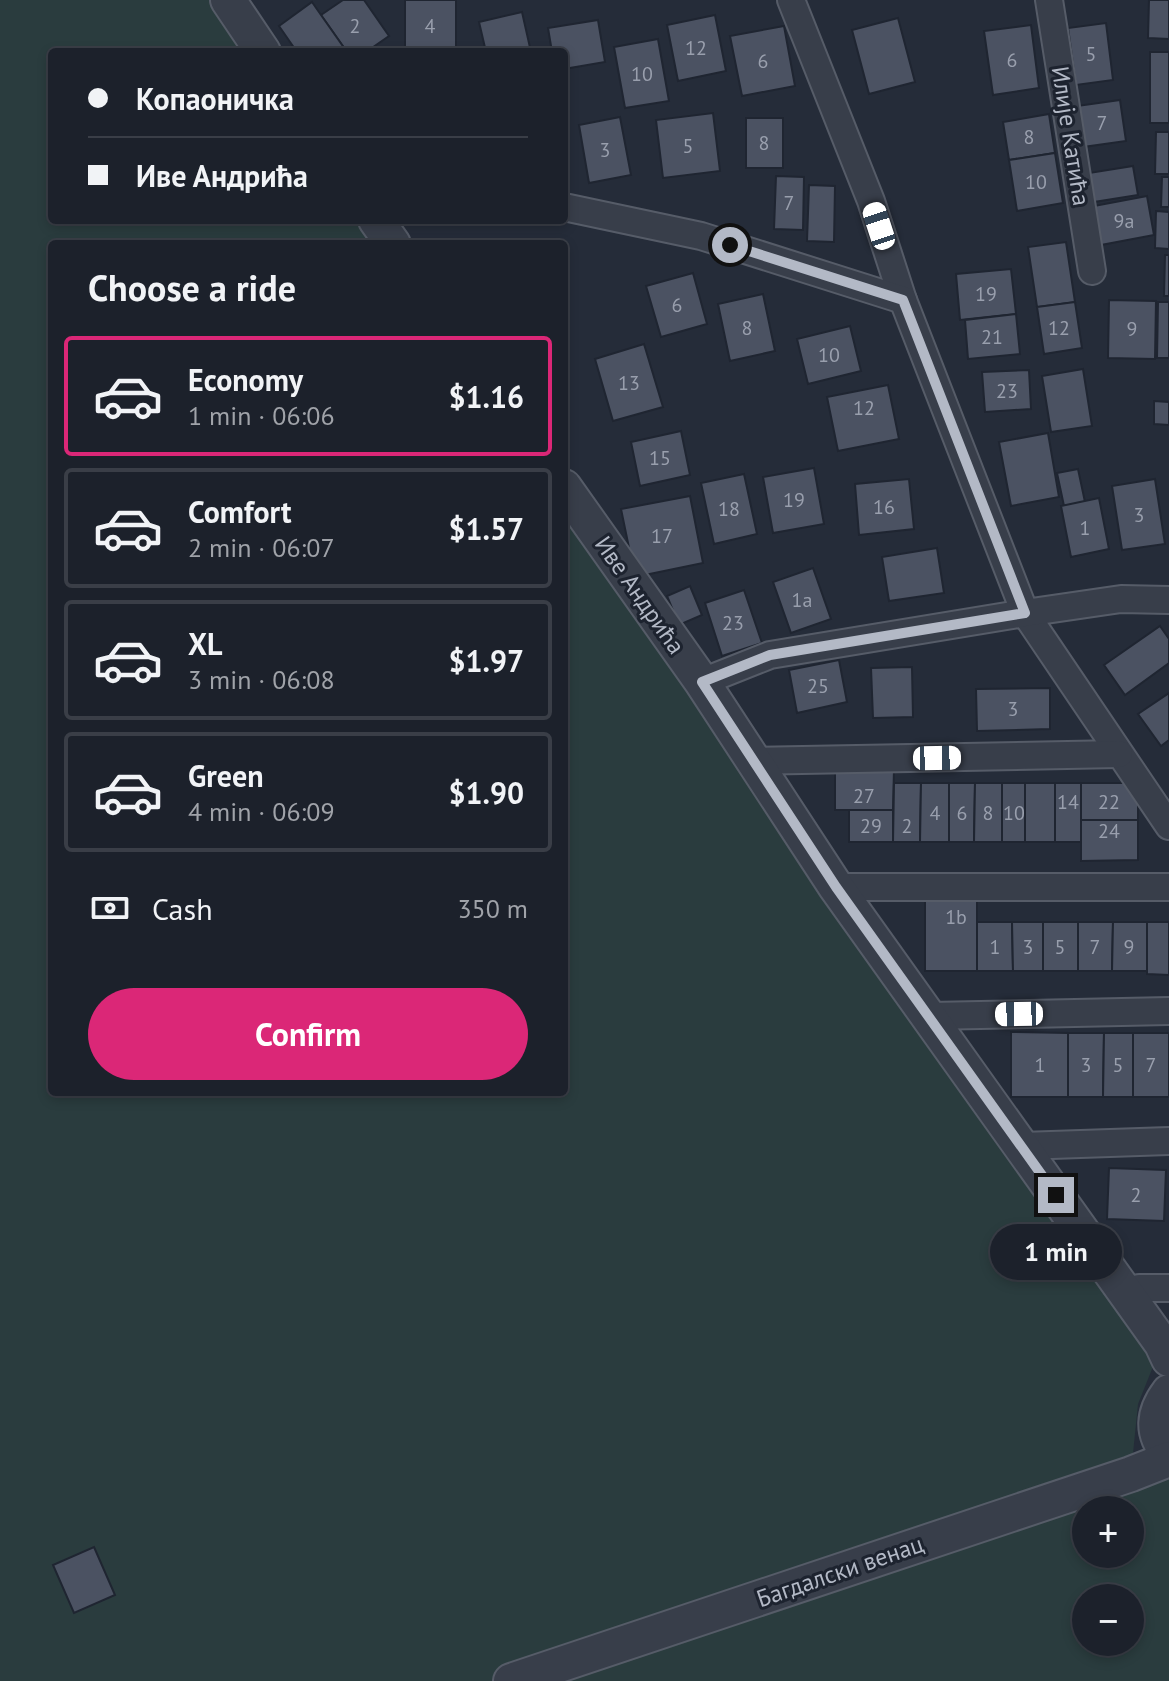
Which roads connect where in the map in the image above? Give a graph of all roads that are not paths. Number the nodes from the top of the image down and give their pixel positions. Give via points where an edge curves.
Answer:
1 (228, 0) edge
2 (791, 0) edge
3 (1049, 0) edge
4 (260, 48) edge
5 (568, 208) edge
6 (1092, 271) dead end
7 (903, 300) junction
8 (568, 493) edge
9 (1169, 600) edge
10 (1025, 613) junction
11 (702, 682) junction
12 (1119, 754) junction
13 (754, 761) junction
14 (1169, 826) edge
15 (836, 887) junction
16 (1169, 887) edge
17 (1169, 1011) edge
18 (930, 1016) junction
19 (1169, 1141) edge
20 (1022, 1146) junction
21 (1169, 1288) edge
22 (1126, 1293) junction
23 (1169, 1359) edge
24 (1169, 1392) edge
25 (1169, 1456) edge
26 (511, 1681) edge

1 - 4 street
2 - 7 street via 871,201
3 - 6 street, Илије Катића
5 - 7 street via 701,236
7 - 10 street
8 - 11 street, Иве Андрића
9 - 10 street via 1121,599
10 - 11 street via 770,655
10 - 12 street
11 - 13 street, Иве Андрића
12 - 13 street
12 - 14 street
13 - 15 street, Иве Андрића
15 - 16 street
15 - 18 street, Иве Андрића
17 - 18 street
18 - 20 street, Иве Андрића
19 - 20 street
20 - 22 street, Иве Андрића
21 - 22 street
22 - 23 street, Иве Андрића
24 - 25 street via 1156,1417
25 - 26 street, Багдалски венац via 1131,1474

